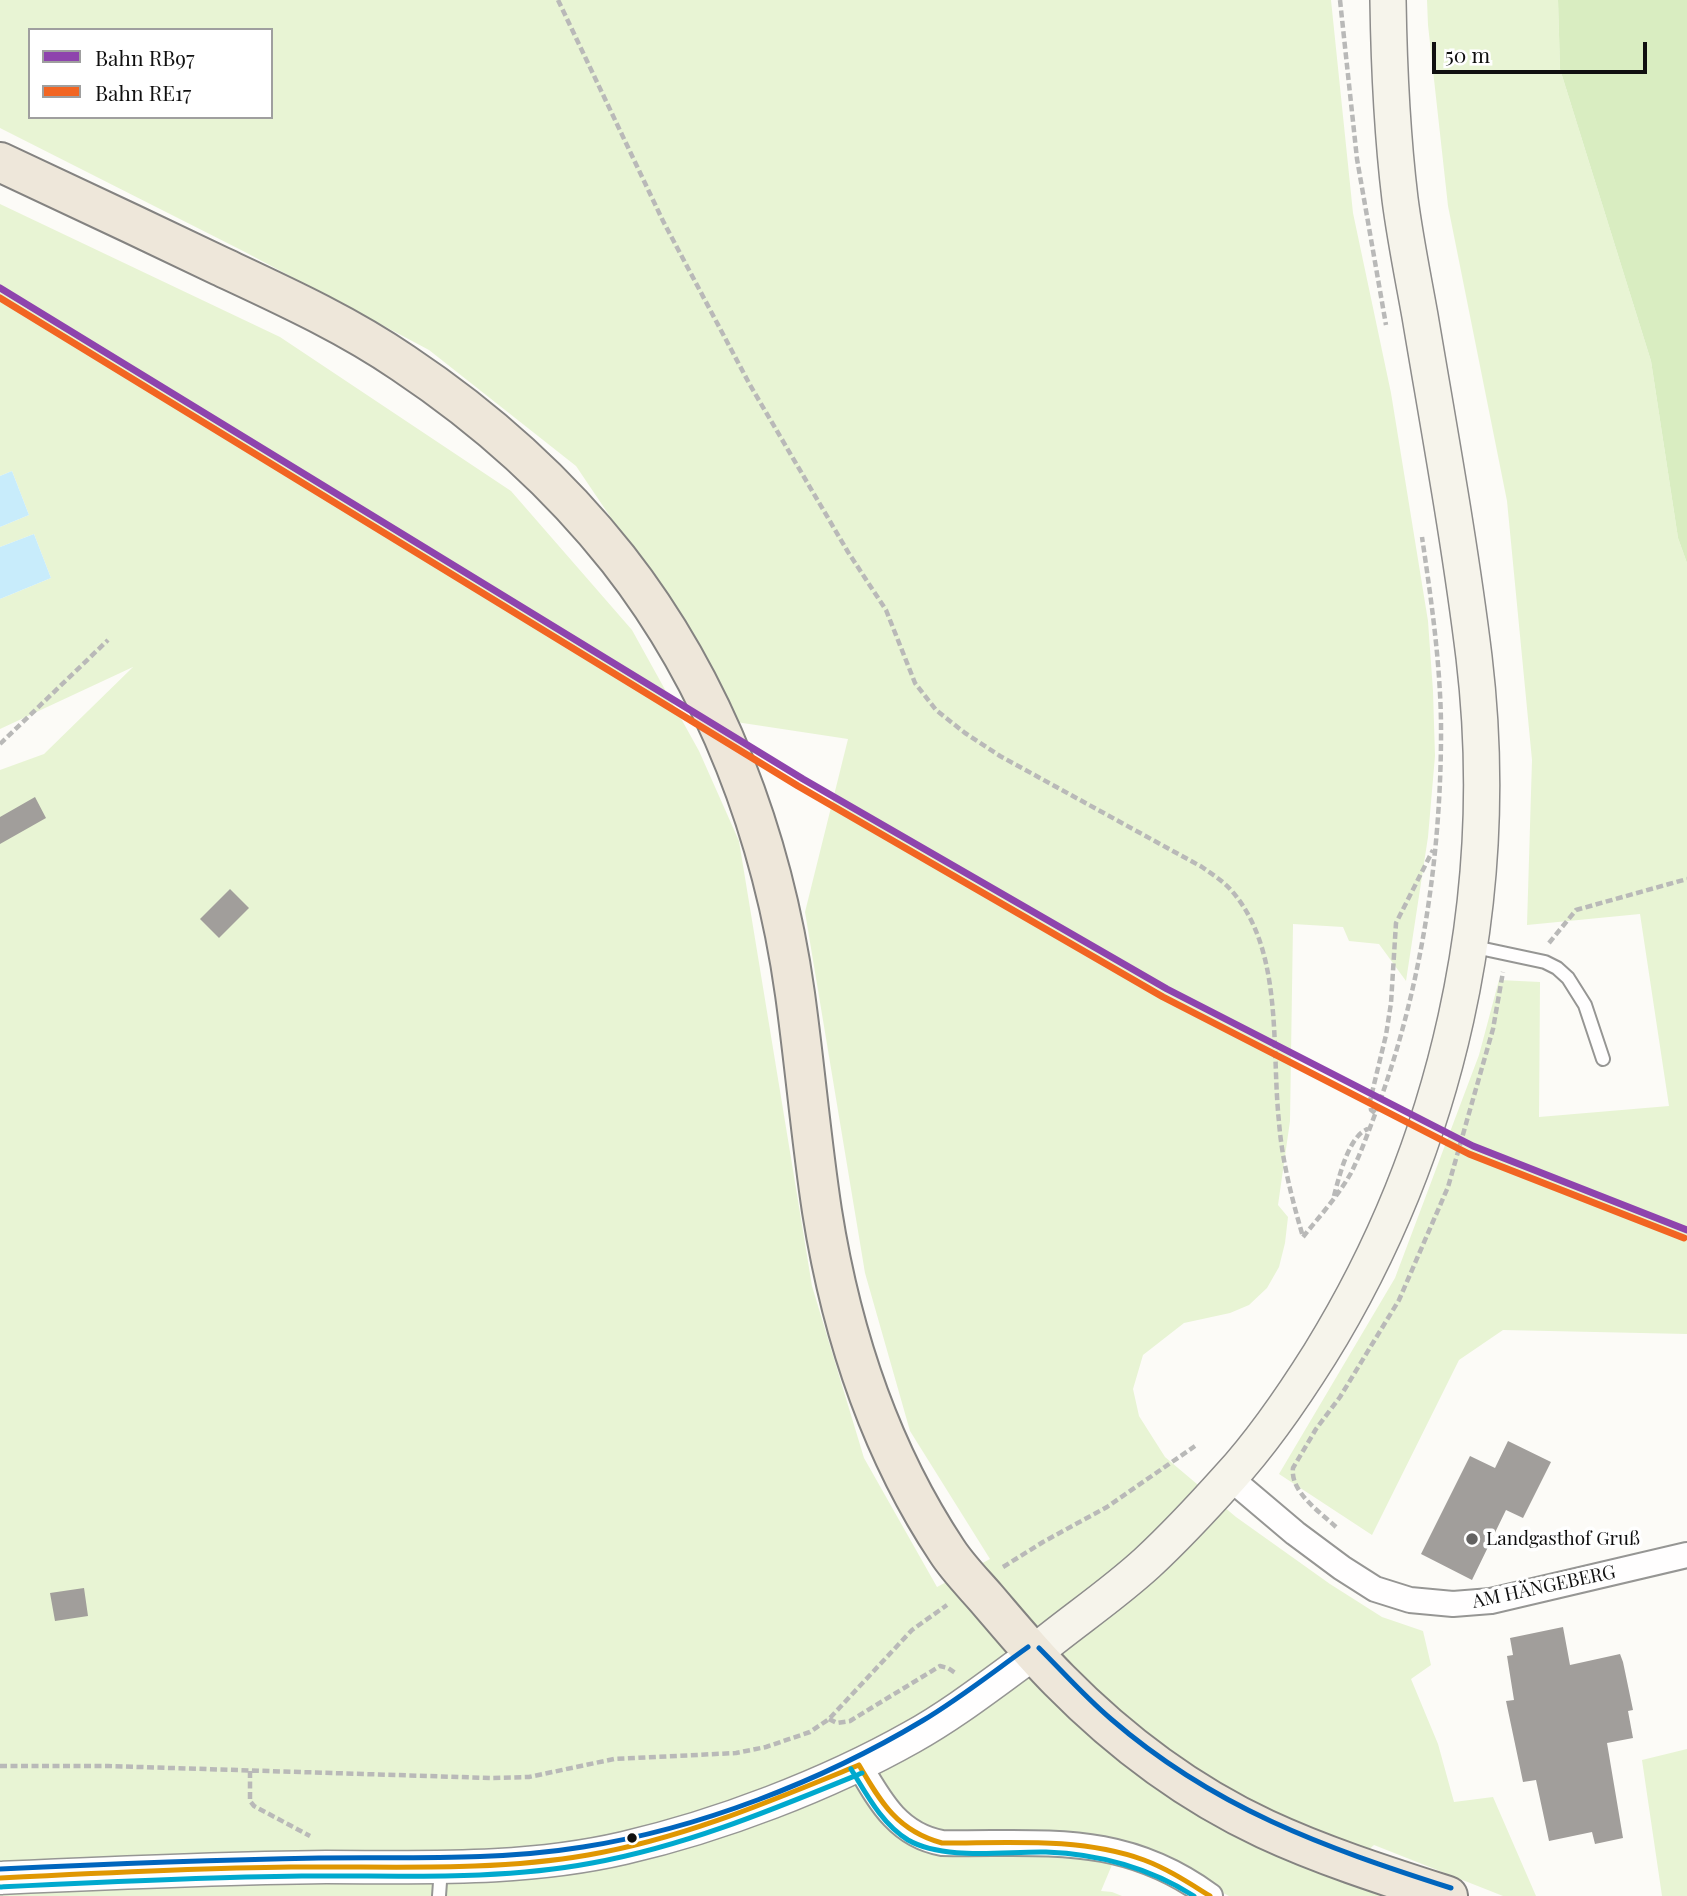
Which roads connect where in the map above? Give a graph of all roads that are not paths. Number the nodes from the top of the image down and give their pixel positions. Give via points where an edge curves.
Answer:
1 (1388, 0) edge
2 (0, 162) edge
3 (1470, 946) junction
4 (1603, 1059) dead end
5 (1230, 1478) junction
6 (1687, 1555) edge
7 (1033, 1654) junction
8 (859, 1765) junction
9 (0, 1878) edge
10 (440, 1882) edge
11 (1210, 1896) edge
12 (1448, 1896) edge

1 - 3 main road via 1401,202 1455,526 1481,729 1481,826
2 - 7 main road via 310,309 398,360 537,469 596,532 650,604 676,643 722,734 756,818 793,981 823,1219 870,1400 918,1503 950,1556
3 - 4 lane via 1545,962 1568,978 1584,1005
3 - 5 main road via 1440,1082 1387,1227 1355,1295 1309,1372
5 - 6 street, AM HÄNGEBERG via 1295,1533 1375,1590 1433,1603 1490,1601
5 - 7 main road via 1145,1564
7 - 8 street via 915,1736
7 - 12 main road via 1117,1736 1234,1813 1333,1857
8 - 10 street via 737,1813 623,1848
8 - 11 street via 903,1828 929,1841 1092,1846 1137,1856
9 - 10 street via 329,1867

